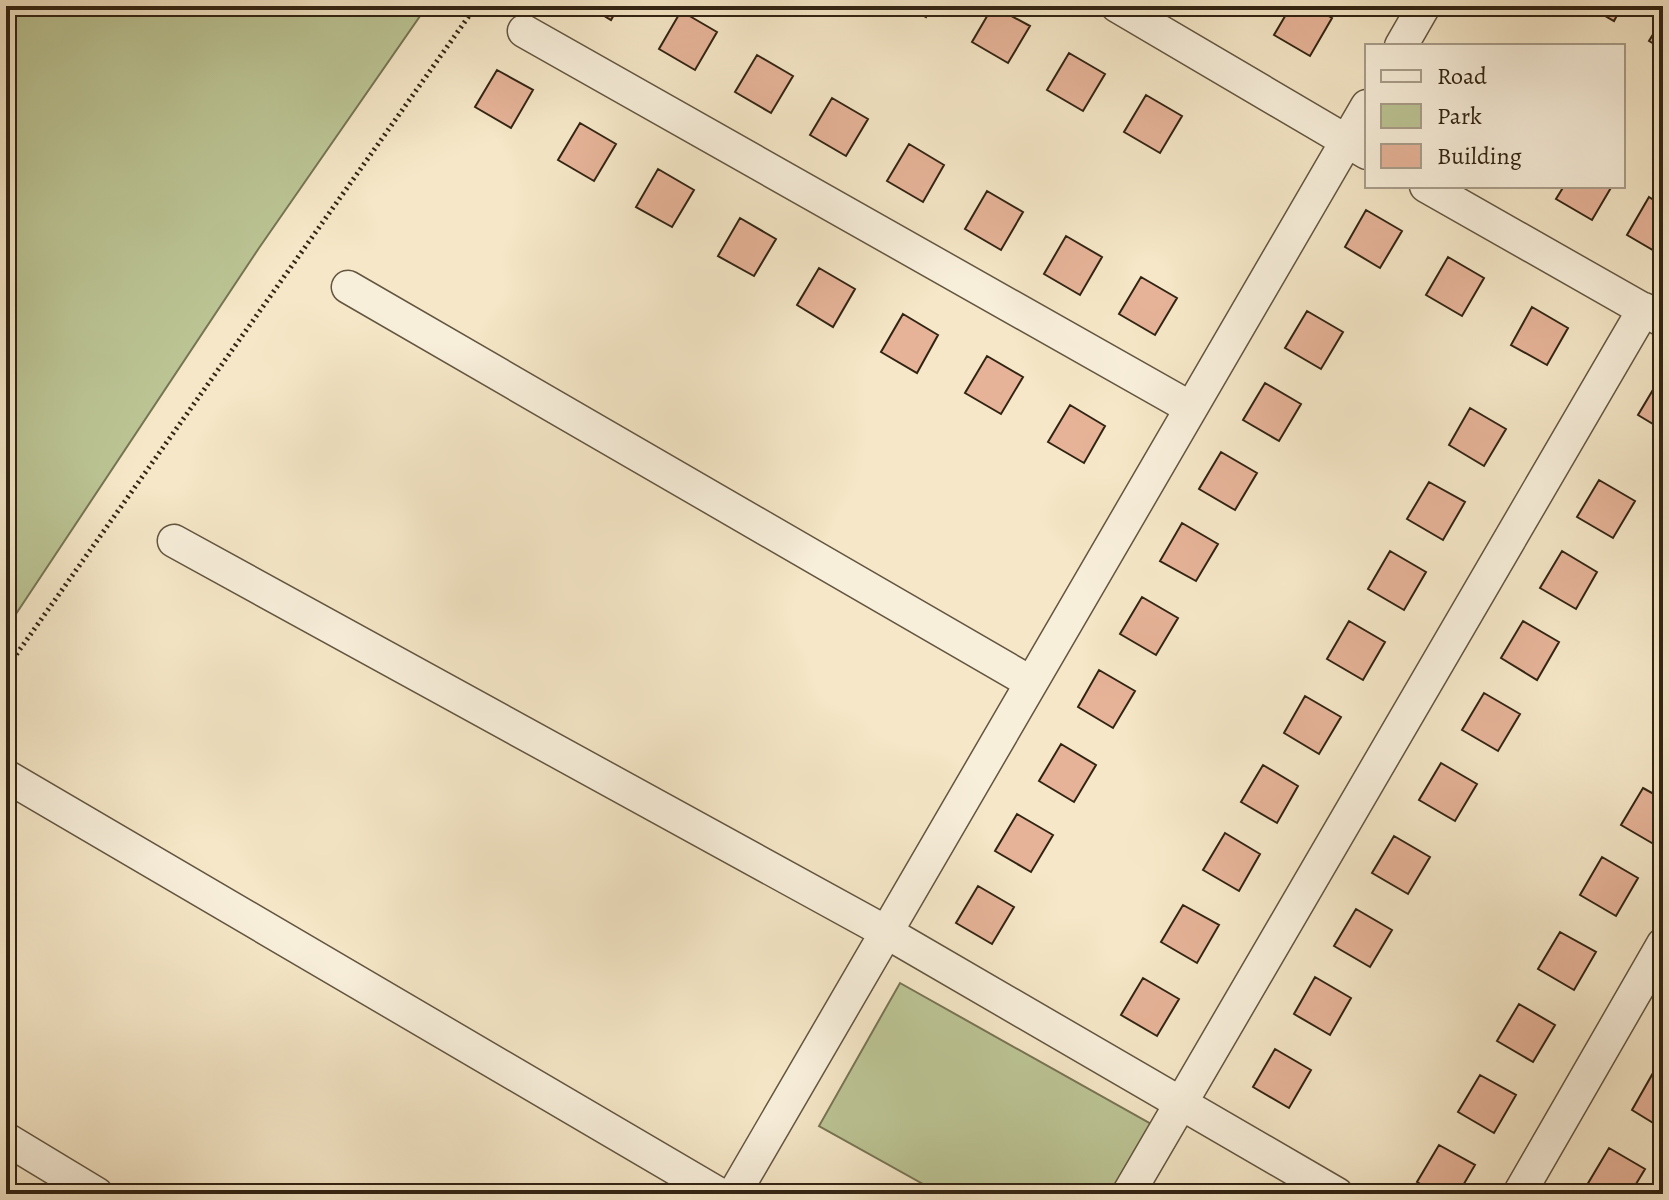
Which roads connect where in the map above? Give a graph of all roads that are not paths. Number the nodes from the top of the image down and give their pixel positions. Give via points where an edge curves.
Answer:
1 (1117, 6) edge
2 (1424, 6) edge
3 (524, 31) dead end
4 (1402, 44) edge
5 (1365, 114) edge
6 (1357, 147) edge
7 (1430, 188) edge
8 (348, 287) dead end
9 (1653, 315) edge
10 (1189, 407) junction
11 (174, 541) dead end
12 (1030, 682) junction
13 (6, 776) edge
14 (886, 932) junction
15 (1663, 944) edge
16 (1179, 1102) junction
17 (6, 1139) edge
18 (97, 1194) edge
19 (719, 1194) edge
20 (734, 1194) edge
21 (1128, 1194) edge
22 (1337, 1194) edge
23 (1519, 1194) edge

1 - 6 street
2 - 4 street
3 - 10 street
5 - 6 street
6 - 10 street
7 - 9 street
8 - 12 street
9 - 16 street
10 - 12 street
11 - 14 street
12 - 14 street
13 - 19 street
14 - 16 street
14 - 20 street
15 - 23 street
16 - 21 street
16 - 22 street
17 - 18 street

